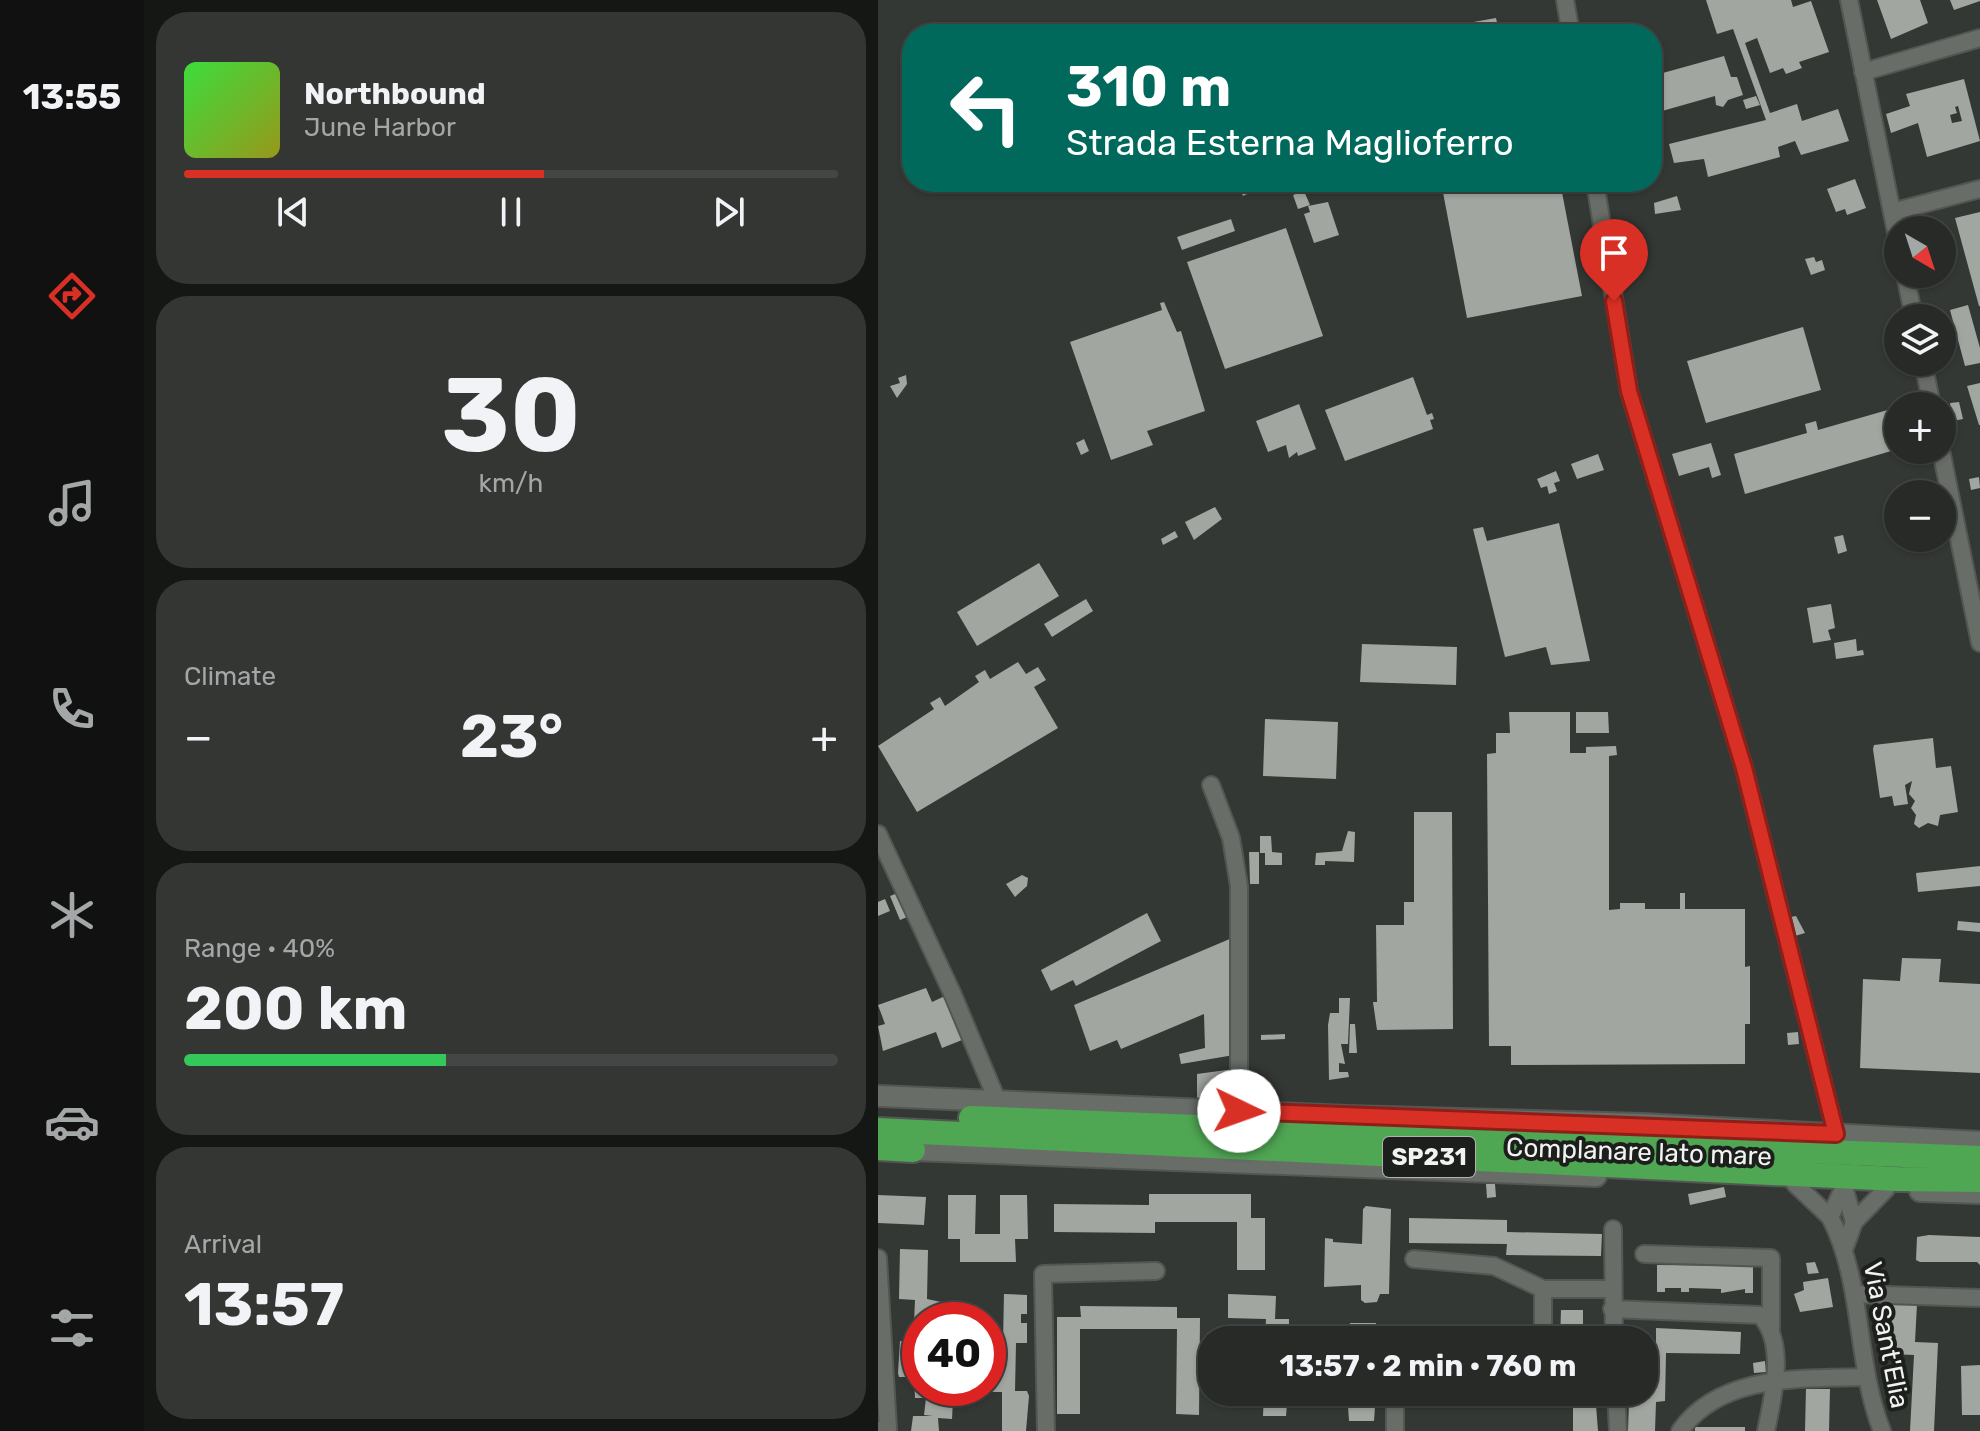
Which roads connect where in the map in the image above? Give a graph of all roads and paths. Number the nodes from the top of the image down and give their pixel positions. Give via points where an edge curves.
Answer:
1 (1565, 0) edge
2 (1849, 0) edge
3 (1569, 24) edge
4 (1980, 38) edge
5 (1863, 72) junction
6 (1980, 189) edge
7 (1597, 192) edge
8 (1892, 212) junction
9 (1893, 216) edge
10 (1944, 464) edge
11 (1980, 643) edge
12 (1211, 785) dead end
13 (878, 834) edge
14 (878, 1096) edge
15 (997, 1100) junction
16 (1239, 1111) junction
17 (878, 1114) edge
18 (878, 1130) edge
19 (1836, 1134) junction
20 (1980, 1142) edge
21 (878, 1148) edge
22 (913, 1150) joint
23 (1980, 1158) edge
24 (1980, 1180) edge
25 (1795, 1184) junction
26 (1844, 1187) junction
27 (1886, 1189) junction
28 (1980, 1193) edge
29 (1830, 1217) junction
30 (1854, 1222) junction
31 (1613, 1229) dead end
32 (1845, 1247) junction
33 (1644, 1254) dead end
34 (878, 1258) edge
35 (1414, 1259) dead end
36 (1156, 1271) dead end
37 (1543, 1289) junction
38 (1612, 1289) junction
39 (1854, 1294) junction
40 (1980, 1298) edge
41 (1612, 1309) junction
42 (1543, 1326) edge
43 (1613, 1326) edge
44 (1771, 1328) junction
45 (1867, 1377) junction
46 (1774, 1382) junction
47 (1395, 1406) edge
48 (1617, 1406) edge
49 (878, 1430) edge
50 (1046, 1431) edge
51 (1395, 1431) edge
52 (1618, 1431) edge
53 (1680, 1431) edge
54 (1766, 1431) edge
55 (1882, 1431) edge

1 - 3 street
2 - 5 street
4 - 5 street
5 - 8 street
6 - 8 street
7 - 19 street via 1629,391 1744,768
8 - 9 street
10 - 11 street
12 - 16 street via 1231,838 1239,886
13 - 15 street
14 - 15 street
15 - 16 street
16 - 19 street
17 - 23 highway, SP231
18 - 24 highway, SP231
19 - 20 street
21 - 22 highway
22 - 25 street, Complanare lato mare
25 - 26 street, Complanare lato mare
25 - 29 street, Via Sant'Elia
26 - 27 street, Complanare lato mare
26 - 29 street
26 - 30 street
27 - 28 street, Complanare lato mare
27 - 30 street, Via Sant'Elia
29 - 32 street, Via Sant'Elia
30 - 32 street, Via Sant'Elia
31 - 38 street
32 - 39 street, Via Sant'Elia
33 - 44 street via 1771,1258
34 - 49 street via 888,1429
35 - 37 street via 1494,1266
36 - 50 street via 1043,1274
37 - 38 street
37 - 42 street
38 - 41 street
39 - 40 street
39 - 45 street, Via Sant'Elia
41 - 43 street
41 - 44 street via 1760,1315
44 - 46 street
45 - 46 street
45 - 55 street, Via Sant'Elia
46 - 53 street via 1737,1388 1693,1413
46 - 54 street
47 - 51 street
48 - 52 street

